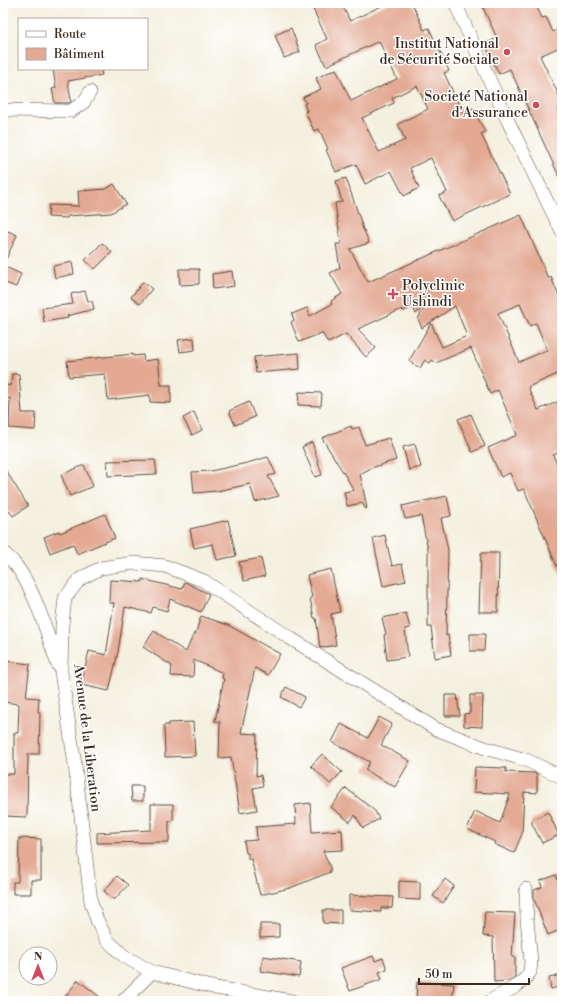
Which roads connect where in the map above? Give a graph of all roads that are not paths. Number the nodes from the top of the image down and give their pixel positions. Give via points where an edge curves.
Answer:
1 (455, 3) edge
2 (90, 92) dead end
3 (3, 110) edge
4 (562, 232) edge
5 (3, 552) edge
6 (61, 672) junction
7 (562, 777) edge
8 (526, 889) dead end
9 (152, 972) junction
10 (123, 1001) edge
11 (292, 1001) edge
12 (490, 1001) edge

1 - 4 street
2 - 3 street via 84,102 71,111
5 - 6 street via 14,563 26,582
6 - 7 street, Avenue de la Liberation via 62,625 66,598 80,579 102,568 134,563 165,566 204,581 436,729 485,748 526,760
6 - 9 street, Avenue de la Liberation via 92,902 97,920 107,940 124,956
8 - 12 street via 530,972 526,979 515,987
9 - 10 street
9 - 11 street, Avenue de la Liberation via 216,988

